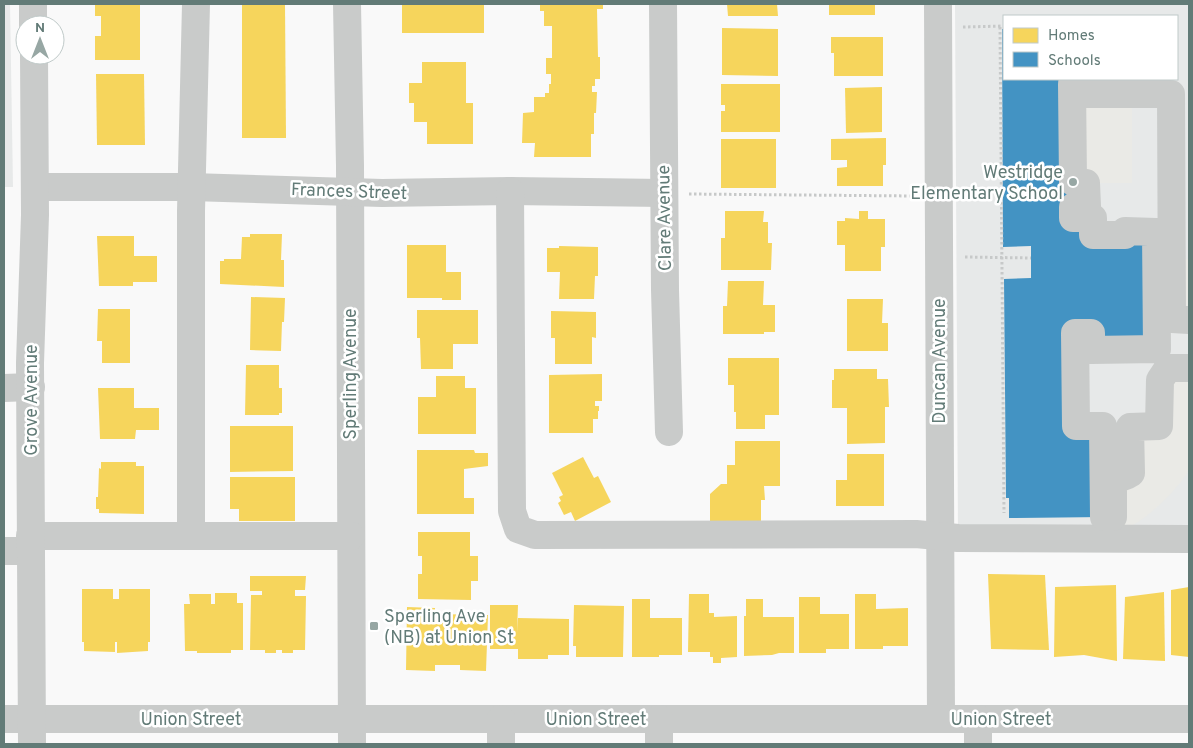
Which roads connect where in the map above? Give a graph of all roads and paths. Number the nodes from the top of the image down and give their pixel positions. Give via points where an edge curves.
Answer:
1 (196, 4) edge
2 (347, 4) edge
3 (663, 4) edge
4 (938, 4) edge
5 (1002, 26) edge
6 (962, 27) dead end
7 (34, 65) edge
8 (35, 187) junction
9 (192, 187) junction
10 (350, 191) junction
11 (510, 191) junction
12 (664, 194) junction
13 (914, 196) dead end
14 (965, 257) dead end
15 (1002, 258) junction
16 (1031, 258) dead end
17 (1189, 320) edge
18 (1189, 368) edge
19 (31, 387) junction
20 (4, 388) edge
21 (669, 432) dead end
22 (1004, 522) dead end
23 (191, 535) junction
24 (351, 536) junction
25 (940, 536) junction
26 (1189, 539) edge
27 (21, 546) edge
28 (941, 718) junction
29 (4, 719) edge
30 (1189, 719) edge
31 (352, 731) edge
32 (32, 732) edge
33 (502, 732) edge
34 (659, 732) edge
35 (978, 732) edge

1 - 9 street
2 - 10 street, Sperling Avenue
3 - 12 street, Clare Avenue
4 - 25 street, Duncan Avenue
5 - 6 path
5 - 15 path
7 - 8 street, Grove Avenue
8 - 9 street, Frances Street
8 - 19 street, Grove Avenue
9 - 10 street, Frances Street
9 - 23 street
10 - 11 street, Frances Street
10 - 24 street, Sperling Avenue
11 - 12 street, Frances Street
11 - 25 street via 512,511 518,529 535,535
12 - 13 path
12 - 21 street, Clare Avenue
14 - 15 path
15 - 16 path
15 - 22 path
17 - 18 street via 1172,319 1171,94 1084,94 1084,84 1072,84 1073,182 1086,183 1087,206 1073,206 1073,218 1092,218 1092,235 1156,232 1157,349 1091,350 1091,333 1075,333 1076,426 1103,426 1104,517 1113,517 1113,481 1130,473 1130,427 1160,426 1160,380 1168,368
19 - 20 street
19 - 27 street, Grove Avenue
23 - 24 street
23 - 27 street
24 - 31 street, Sperling Avenue
25 - 26 street
25 - 28 street, Duncan Avenue
27 - 32 street, Grove Avenue
28 - 34 street, Union Street
28 - 35 street, Union Street
29 - 32 street, Union Street
30 - 35 street, Union Street
31 - 32 street, Union Street
31 - 33 street, Union Street
33 - 34 street, Union Street

